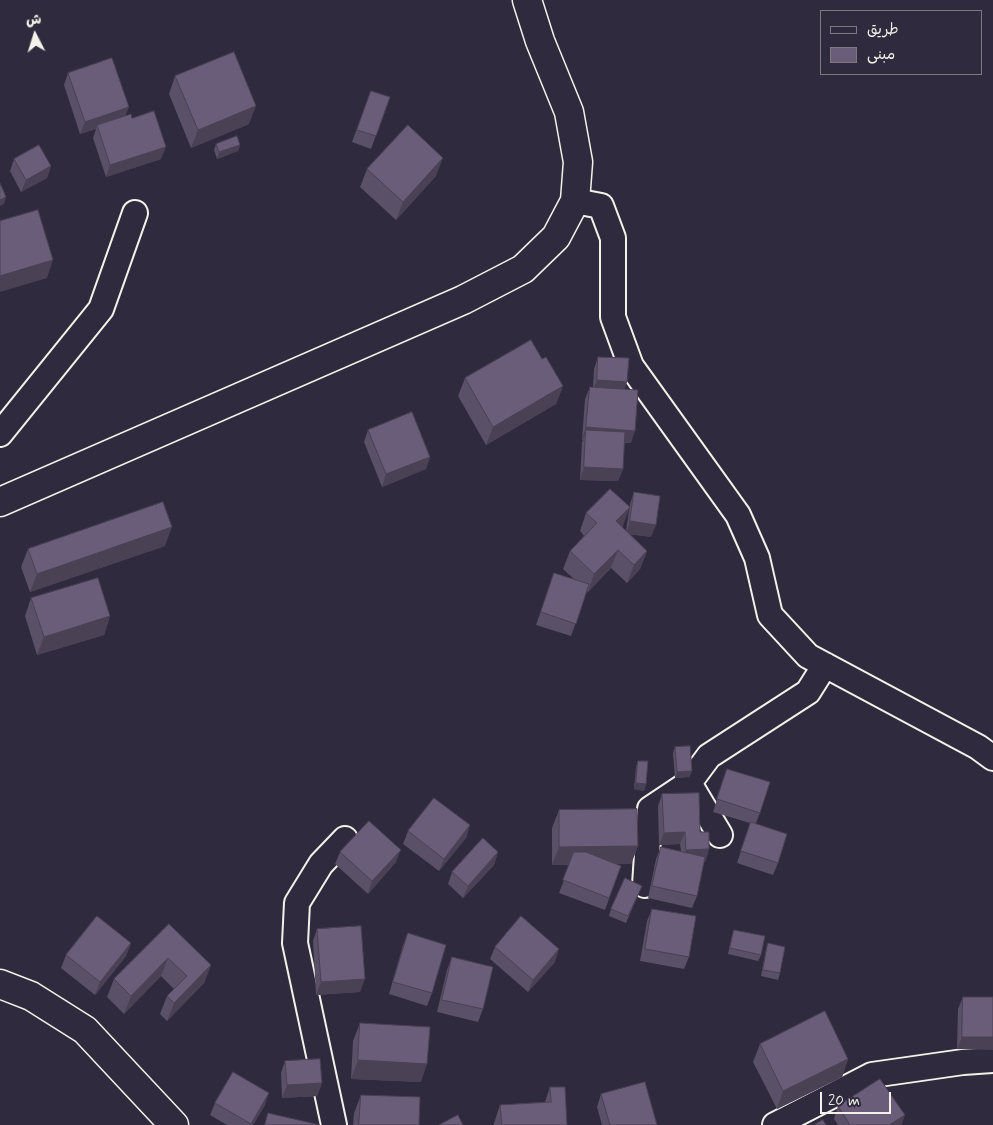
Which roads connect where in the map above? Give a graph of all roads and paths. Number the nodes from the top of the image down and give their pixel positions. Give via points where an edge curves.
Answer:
1 (527, 0) edge
2 (575, 201) junction
3 (135, 213) dead end
4 (0, 434) edge
5 (0, 502) edge
6 (825, 665) junction
7 (993, 758) edge
8 (690, 783) junction
9 (720, 835) dead end
10 (345, 839) dead end
11 (646, 886) dead end
12 (0, 984) edge
13 (993, 1060) edge
14 (174, 1125) edge
15 (334, 1125) edge
16 (775, 1125) edge

1 - 2 main road via 569,112 578,162
2 - 5 main road via 556,237 523,269 463,300
2 - 6 street via 601,206 613,238 613,317 631,366 738,515 757,558 770,615 808,656
3 - 4 street via 100,309
6 - 7 street
6 - 8 street via 808,692 709,756
8 - 9 street
8 - 11 street via 650,809
10 - 15 street via 321,864 297,903 295,943
12 - 14 main road via 31,996 85,1030
13 - 16 street via 872,1075

